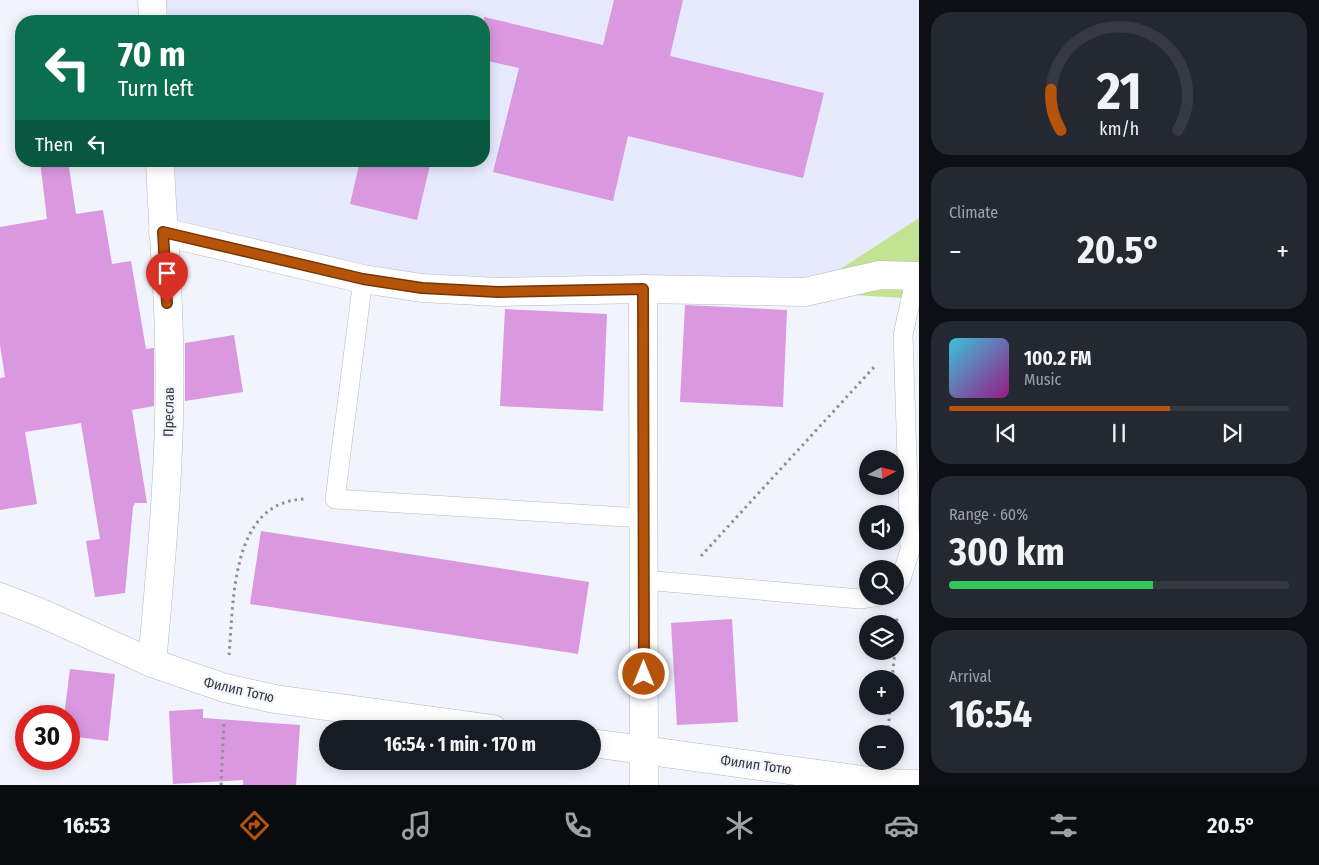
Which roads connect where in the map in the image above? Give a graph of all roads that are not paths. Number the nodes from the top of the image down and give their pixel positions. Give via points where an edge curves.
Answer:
1 (152, 0) edge
2 (153, 15) edge
3 (160, 167) edge
4 (163, 232) junction
5 (918, 276) edge
6 (363, 279) junction
7 (643, 289) junction
8 (643, 518) junction
9 (904, 569) edge
10 (644, 580) junction
11 (0, 597) edge
12 (859, 599) edge
13 (152, 663) junction
14 (428, 720) edge
15 (601, 743) edge
16 (644, 750) junction
17 (919, 784) edge
18 (644, 785) edge

1 - 2 street
3 - 4 street, Преслав
4 - 6 street
4 - 13 street, Преслав via 169,338 169,424 165,522
5 - 7 street via 880,275 805,292
5 - 9 lane via 903,335 910,550
6 - 7 street via 422,288 498,292
6 - 8 lane via 335,499
7 - 8 street
8 - 10 street
10 - 12 lane
10 - 16 street
11 - 13 street, Филип Тотю
13 - 14 street, Филип Тотю via 226,688 275,699
15 - 16 street, Филип Тотю
16 - 17 street, Филип Тотю via 884,783
16 - 18 street

